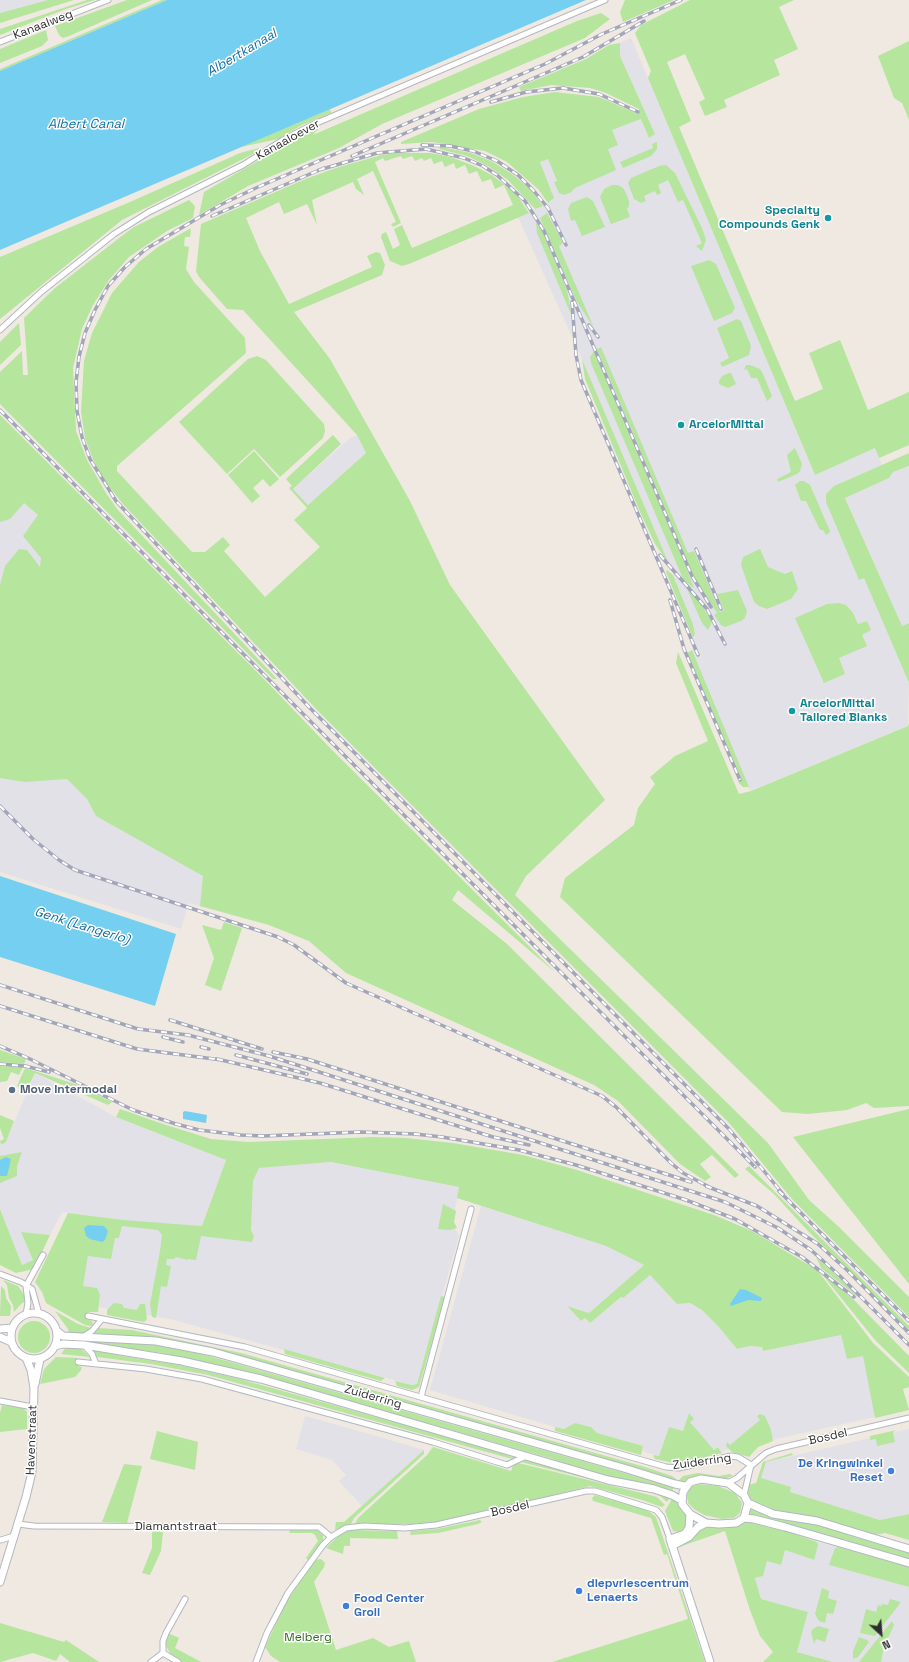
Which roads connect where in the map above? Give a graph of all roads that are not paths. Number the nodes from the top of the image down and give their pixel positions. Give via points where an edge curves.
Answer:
1 (108, 0) edge
2 (605, 0) edge
3 (0, 42) edge
4 (0, 330) edge
5 (471, 1209) dead end
6 (43, 1255) dead end
7 (0, 1274) edge
8 (26, 1286) junction
9 (26, 1314) junction
10 (40, 1314) junction
11 (88, 1316) dead end
12 (102, 1319) junction
13 (12, 1328) junction
14 (0, 1329) edge
15 (57, 1331) junction
16 (0, 1337) edge
17 (83, 1341) junction
18 (11, 1342) junction
19 (55, 1346) junction
20 (26, 1358) junction
21 (40, 1359) junction
22 (78, 1362) dead end
23 (96, 1364) junction
24 (34, 1388) junction
25 (421, 1397) junction
26 (0, 1401) edge
27 (33, 1407) junction
28 (909, 1418) edge
29 (527, 1455) junction
30 (751, 1465) junction
31 (728, 1483) junction
32 (685, 1486) junction
33 (744, 1494) junction
34 (681, 1500) junction
35 (748, 1503) junction
36 (690, 1514) junction
37 (744, 1518) junction
38 (706, 1523) junction
39 (18, 1524) junction
40 (14, 1536) junction
41 (331, 1537) junction
42 (670, 1539) junction
43 (1, 1540) dead end
44 (672, 1546) junction
45 (909, 1549) edge
46 (909, 1563) edge
47 (0, 1582) edge
48 (185, 1599) dead end
49 (163, 1653) junction
50 (151, 1662) edge
51 (178, 1662) edge
52 (256, 1662) edge
53 (710, 1662) edge

1 - 3 street, Kanaalweg
2 - 4 street, Kanaaloever via 306,128 243,165 124,225 41,292
5 - 25 street, Zuiderring
6 - 8 street
7 - 8 street
8 - 9 street
8 - 10 street via 32,1290
9 - 10 main road
9 - 13 main road
10 - 15 main road via 51,1320
11 - 12 street, Zuiderring
12 - 17 street
12 - 25 street, Zuiderring via 245,1347
13 - 14 main road
13 - 18 main road
15 - 17 main road, Zuiderring via 64,1336
15 - 19 main road
16 - 18 main road
17 - 19 main road, Zuiderring
17 - 23 street
17 - 29 main road, Zuiderring via 261,1379
17 - 32 main road, Zuiderring via 123,1338 156,1340 213,1352
18 - 20 main road via 17,1352
19 - 21 main road via 50,1354
20 - 21 main road
20 - 24 main road, Havenstraat
21 - 24 main road, Havenstraat
22 - 23 street
23 - 29 street via 146,1369 202,1379 508,1465
24 - 27 main road, Havenstraat
25 - 30 street, Zuiderring via 666,1466 679,1468 731,1456
26 - 27 street
27 - 39 main road, Havenstraat via 32,1472
28 - 30 street, Bosdel via 776,1449 766,1453
29 - 34 main road, Zuiderring via 614,1481 654,1489
30 - 31 street, Bosdel
30 - 33 street
31 - 32 main road, Zuiderring via 700,1479
31 - 33 main road, Zuiderring
32 - 34 main road, Zuiderring
33 - 35 main road
34 - 36 main road
35 - 37 main road
35 - 45 main road via 773,1514 817,1521
36 - 38 main road
36 - 42 main road via 689,1528 685,1534
37 - 38 main road via 727,1525
37 - 46 main road via 785,1527
38 - 44 main road via 698,1527 689,1538
39 - 40 main road, Havenstraat
39 - 41 street, Diamantstraat via 319,1527
40 - 43 street
40 - 47 main road, Havenstraat
41 - 42 street, Bosdel via 340,1530 352,1527 405,1528 436,1525 595,1491 656,1510 662,1516
41 - 52 street via 288,1593 267,1633
42 - 44 main road, Bosdel
44 - 53 main road, Bosdel
48 - 49 street via 166,1633
49 - 50 street
49 - 51 street

